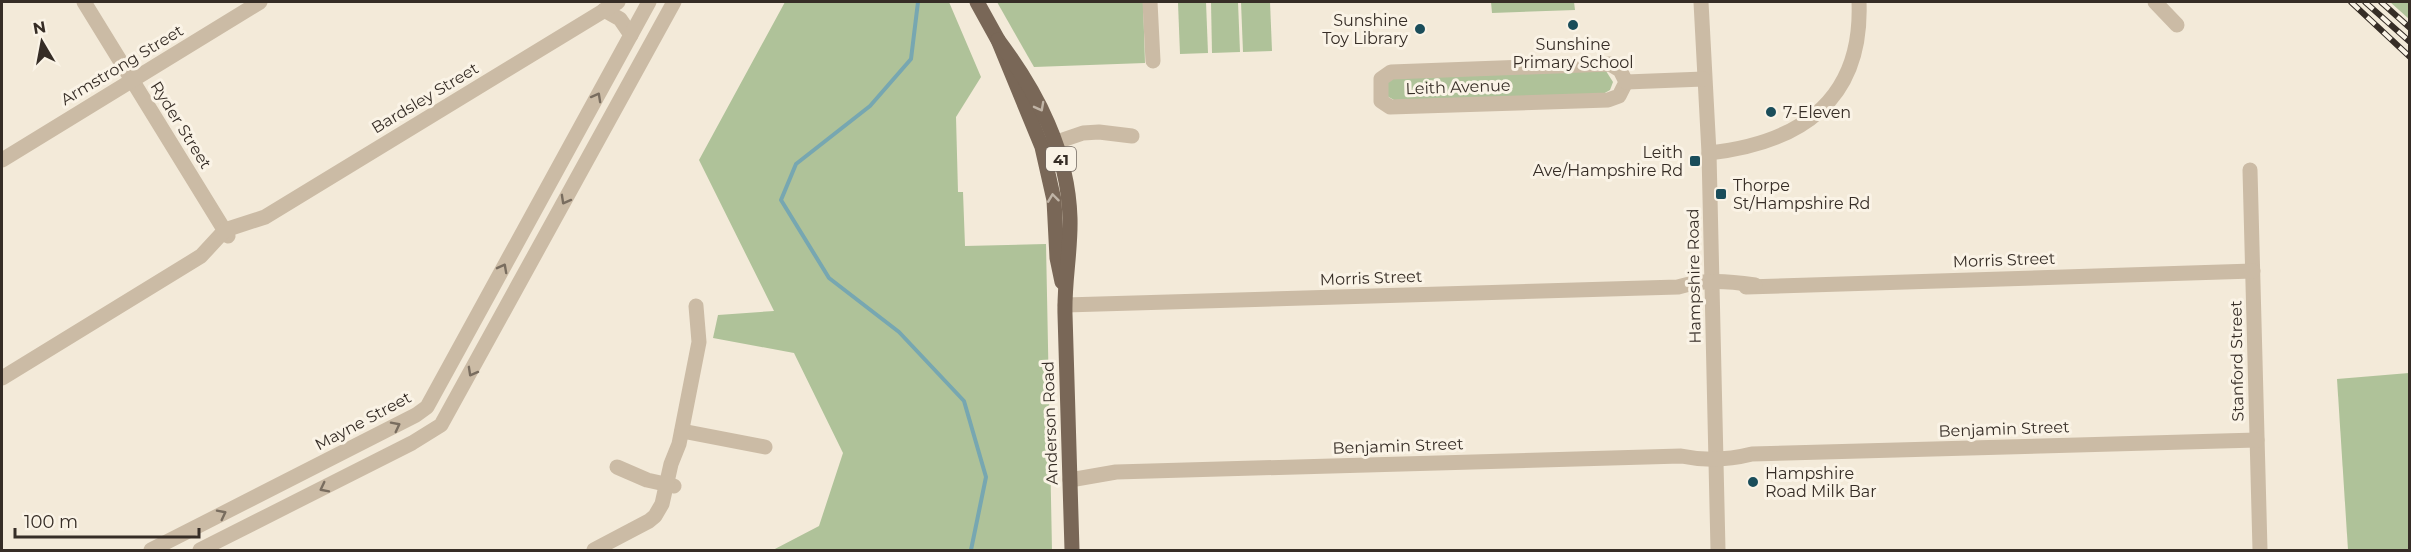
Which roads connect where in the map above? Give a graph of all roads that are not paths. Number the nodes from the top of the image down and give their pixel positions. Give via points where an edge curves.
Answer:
1 (84, 2) edge
2 (261, 2) edge
3 (618, 2) edge
4 (649, 2) edge
5 (671, 2) edge
6 (977, 2) edge
7 (1150, 2) edge
8 (1701, 2) edge
9 (1859, 2) edge
10 (2155, 2) edge
11 (604, 10) junction
12 (2177, 25) dead end
13 (631, 35) junction
14 (1153, 61) dead end
15 (1704, 79) junction
16 (132, 80) junction
17 (1626, 82) junction
18 (1132, 136) dead end
19 (1049, 144) junction
20 (567, 150) junction
21 (1709, 153) junction
22 (2, 160) edge
23 (585, 163) junction
24 (2250, 170) dead end
25 (227, 233) junction
26 (2253, 271) junction
27 (1712, 286) junction
28 (1064, 299) junction
29 (696, 306) dead end
30 (2, 378) edge
31 (680, 438) junction
32 (2257, 440) junction
33 (765, 447) dead end
34 (1715, 455) junction
35 (617, 467) dead end
36 (1069, 474) junction
37 (671, 486) junction
38 (151, 550) edge
39 (200, 550) edge
40 (594, 550) edge
41 (608, 550) edge
42 (1072, 550) edge
43 (1718, 550) edge
44 (2260, 550) edge

1 - 16 street, Ryder Street
2 - 16 street, Armstrong Street
3 - 11 street, Bardsley Street
4 - 13 street, Mayne Street
5 - 23 street
6 - 19 main road, Anderson Road / 41
7 - 14 street
8 - 15 street, Hampshire Road
9 - 21 street via 1860,24 1854,54 1839,87 1821,110 1770,141
10 - 12 street
11 - 13 street via 620,19
11 - 25 street, Bardsley Street via 246,231
20 -> 13 street, Mayne Street
15 - 17 street
15 - 21 street, Hampshire Road
16 - 22 street, Armstrong Street
16 - 25 street, Ryder Street
17 - 17 street, Leith Avenue via 1619,96 1608,100 1390,107 1381,101 1381,79 1391,72 1611,64 1620,70
18 - 19 street via 1092,132
19 - 28 main road, Anderson Road / 41 via 1068,192 1070,257
20 - 23 street
38 -> 20 street, Mayne Street via 416,416 427,406
21 - 27 street, Hampshire Road
23 -> 39 street via 441,425
24 - 26 street, Stanford Street
25 - 30 street, Bardsley Street via 217,249
26 - 27 street, Morris Street
26 - 32 street, Stanford Street
27 - 28 street, Morris Street via 1695,292 1678,287
27 - 34 street, Hampshire Road
28 - 36 main road, Anderson Road / 41
29 - 31 street via 699,342
31 - 33 street
31 - 37 street via 678,465
32 - 34 street, Benjamin Street via 1752,454 1733,450
32 - 44 street, Stanford Street
34 - 36 street, Benjamin Street via 1698,460 1681,456
34 - 43 street, Hampshire Road
35 - 37 street
36 - 42 main road, Anderson Road / 41
37 - 40 street via 655,516
37 - 41 street via 671,504 661,520

